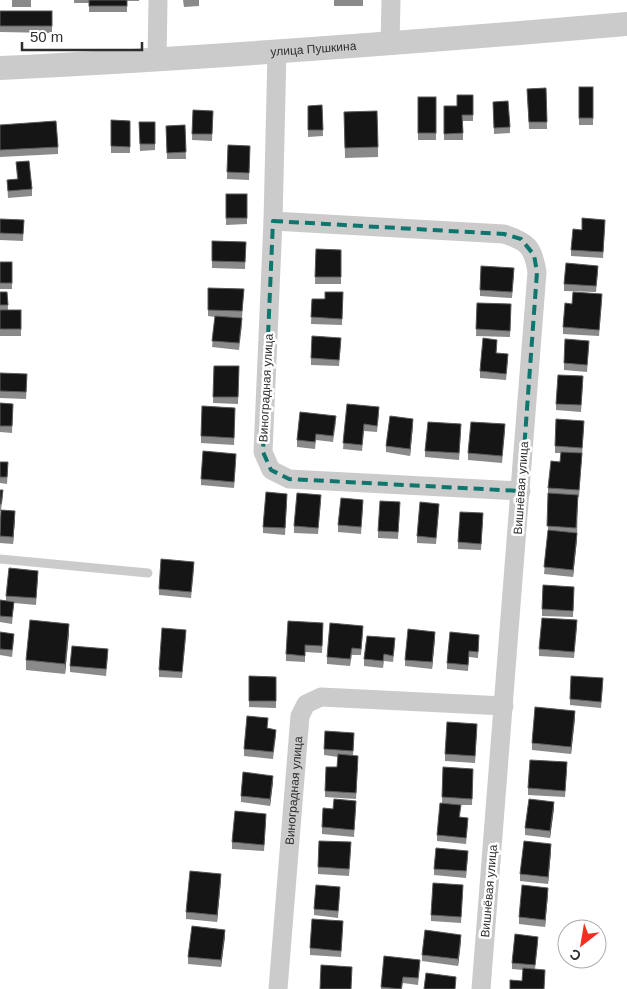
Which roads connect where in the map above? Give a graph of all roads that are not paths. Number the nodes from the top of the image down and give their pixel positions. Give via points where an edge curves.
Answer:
1 (158, 0) edge
2 (391, 0) edge
3 (627, 24) edge
4 (390, 44) junction
5 (277, 52) junction
6 (157, 60) junction
7 (0, 68) edge
8 (273, 221) junction
9 (521, 490) junction
10 (0, 559) edge
11 (148, 573) dead end
12 (504, 706) junction
13 (278, 989) edge
14 (481, 989) edge

1 - 6 street
2 - 4 street
3 - 4 street, улица Пушкина
4 - 5 street, улица Пушкина
5 - 6 street, улица Пушкина
5 - 8 street, Виноградная улица
6 - 7 street, улица Пушкина
8 - 9 street, Виноградная улица via 263,452 271,470 289,479
8 - 9 street, Вишнёвая улица via 504,234 521,239 534,255 537,272
9 - 12 street, Вишнёвая улица
10 - 11 lane
12 - 13 street, Виноградная улица via 321,697 306,704 300,716
12 - 14 street, Вишнёвая улица

